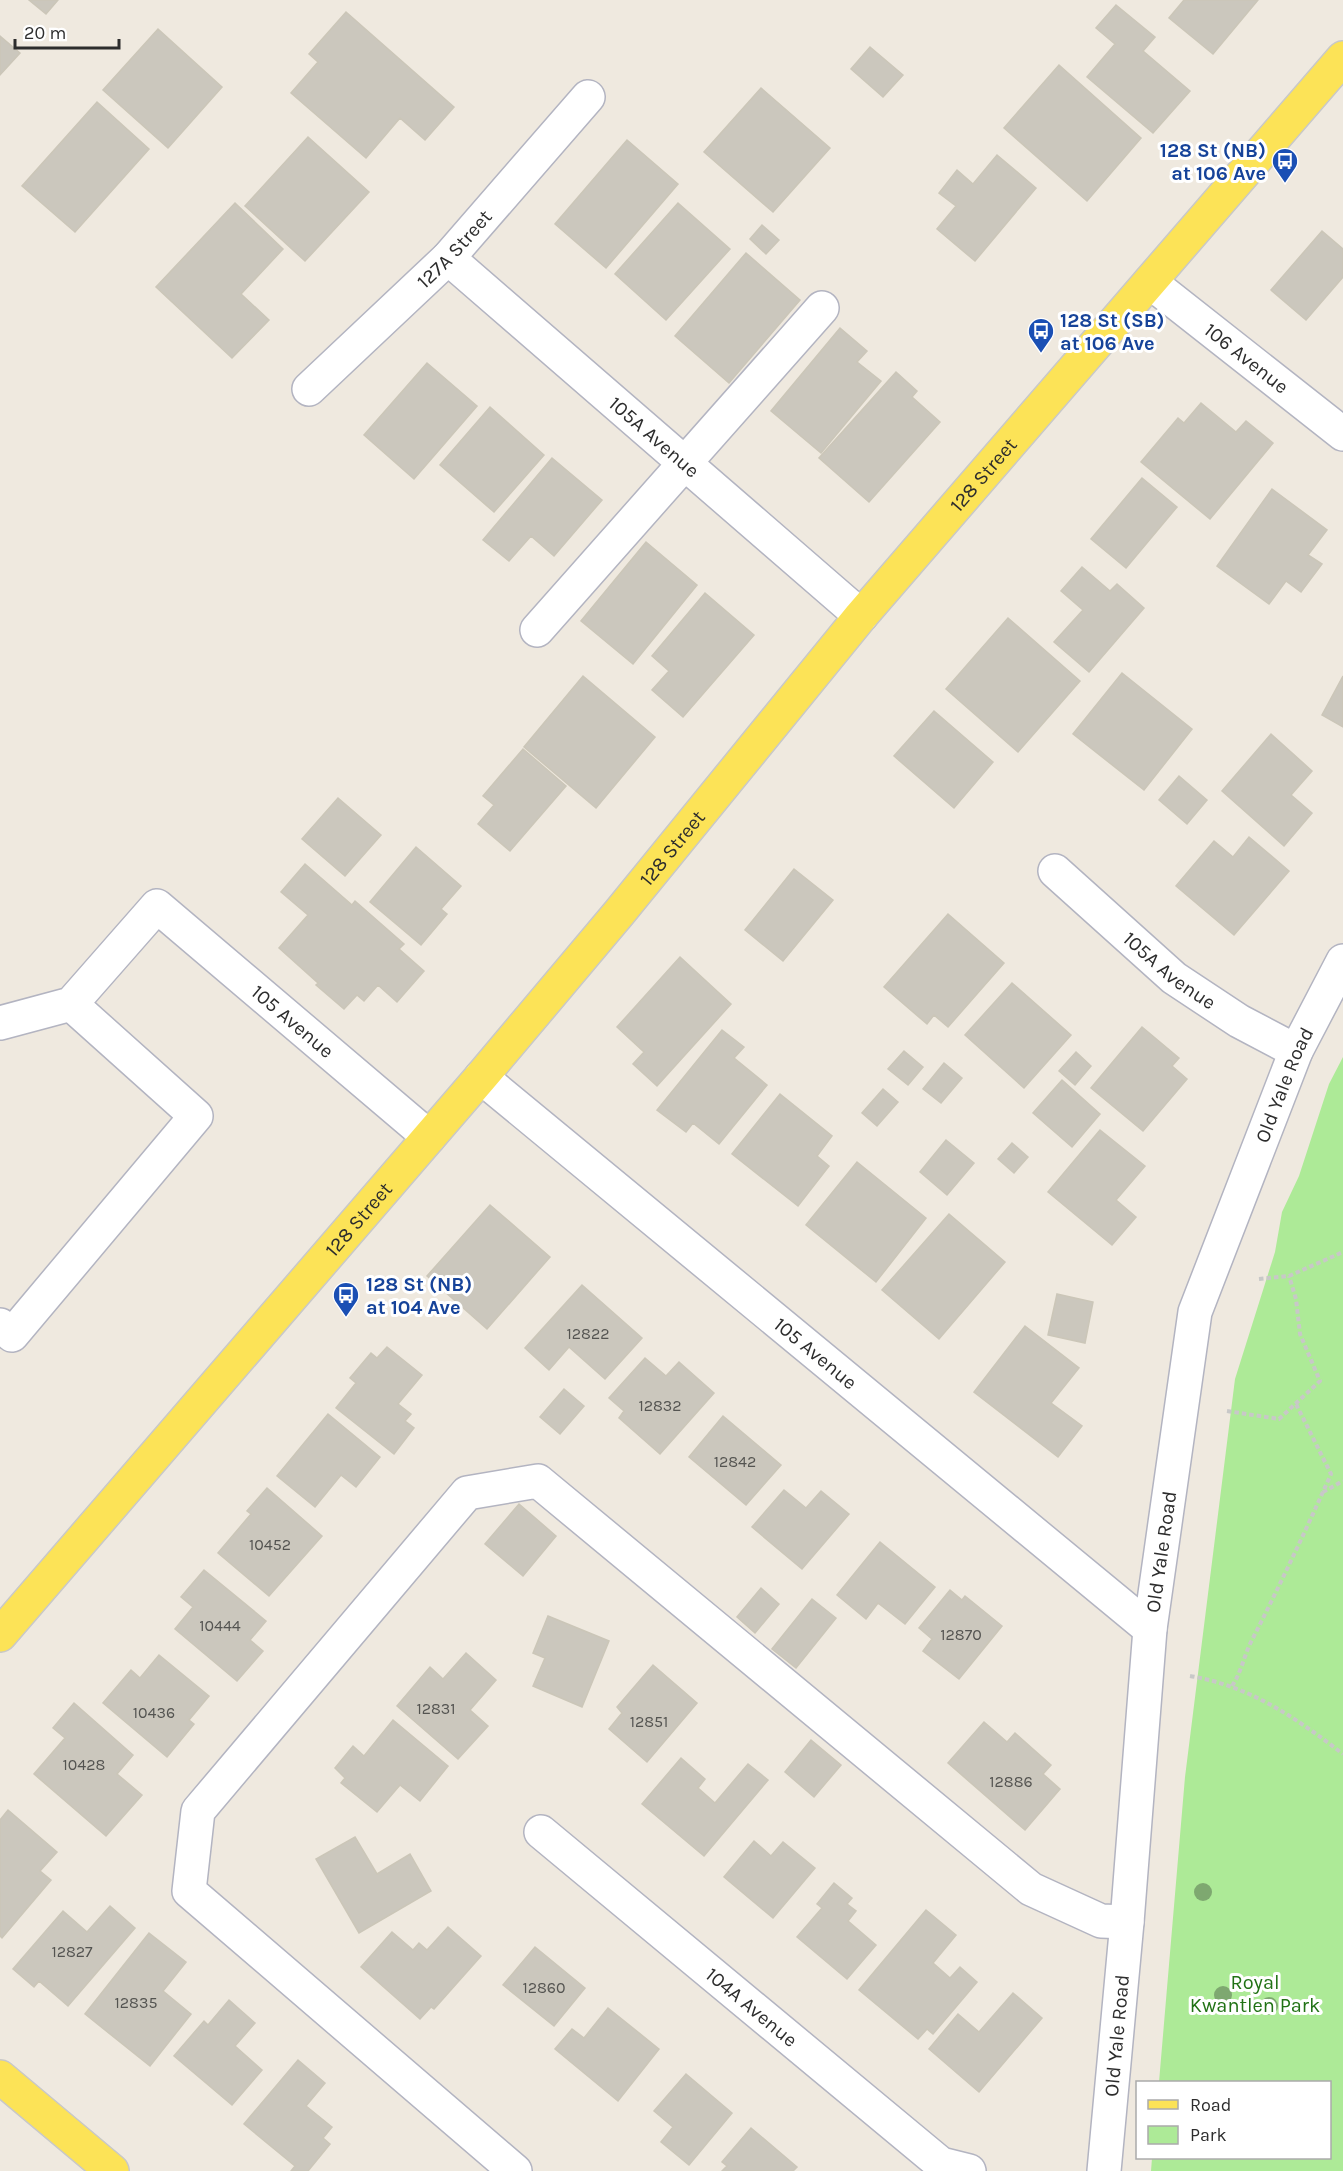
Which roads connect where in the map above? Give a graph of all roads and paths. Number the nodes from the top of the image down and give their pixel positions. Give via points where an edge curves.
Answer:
1 (1343, 58) edge
2 (588, 97) dead end
3 (448, 258) junction
4 (1150, 282) junction
5 (822, 308) dead end
6 (309, 389) dead end
7 (1343, 434) edge
8 (686, 464) junction
9 (861, 616) junction
10 (537, 630) dead end
11 (1055, 871) dead end
12 (1343, 961) edge
13 (71, 1004) junction
14 (0, 1023) edge
15 (1296, 1051) junction
16 (481, 1077) junction
17 (429, 1137) junction
18 (1343, 1252) edge
19 (1289, 1276) junction
20 (1259, 1279) dead end
21 (0, 1325) edge
22 (1296, 1404) junction
23 (1227, 1411) dead end
24 (1343, 1481) edge
25 (1323, 1492) junction
26 (1150, 1629) junction
27 (0, 1635) edge
28 (1190, 1676) dead end
29 (1232, 1686) junction
30 (1343, 1754) edge
31 (541, 1832) dead end
32 (1127, 1922) junction
33 (0, 2077) edge
34 (112, 2171) edge
35 (515, 2171) edge
36 (969, 2171) edge
37 (1104, 2171) edge

1 - 4 main road, 128 Street
2 - 3 street, 127A Street
3 - 6 street, 127A Street
3 - 8 street, 105A Avenue
4 - 7 street, 106 Avenue
4 - 9 main road, 128 Street
5 - 8 street
8 - 9 street, 105A Avenue
8 - 10 street
9 - 16 main road, 128 Street
11 - 15 street, 105A Avenue via 1174,978 1239,1022
12 - 15 street, Old Yale Road
13 - 14 street
13 - 17 street, 105 Avenue via 157,906
13 - 21 street via 196,1116 12,1335
15 - 26 street, Old Yale Road via 1195,1312
16 - 17 main road, 128 Street
16 - 26 street, 105 Avenue
17 - 27 main road, 128 Street
18 - 19 path
19 - 20 path
19 - 22 path via 1300,1334 1320,1382
22 - 23 path via 1279,1419
22 - 25 path via 1331,1474
24 - 25 path
25 - 29 path
26 - 32 street, Old Yale Road
28 - 29 path
29 - 30 path via 1295,1717
31 - 36 street, 104A Avenue via 941,2164
32 - 35 street via 1101,1921 1031,1889 538,1481 467,1493 198,1811 189,1891
32 - 37 street, Old Yale Road
33 - 34 main road

